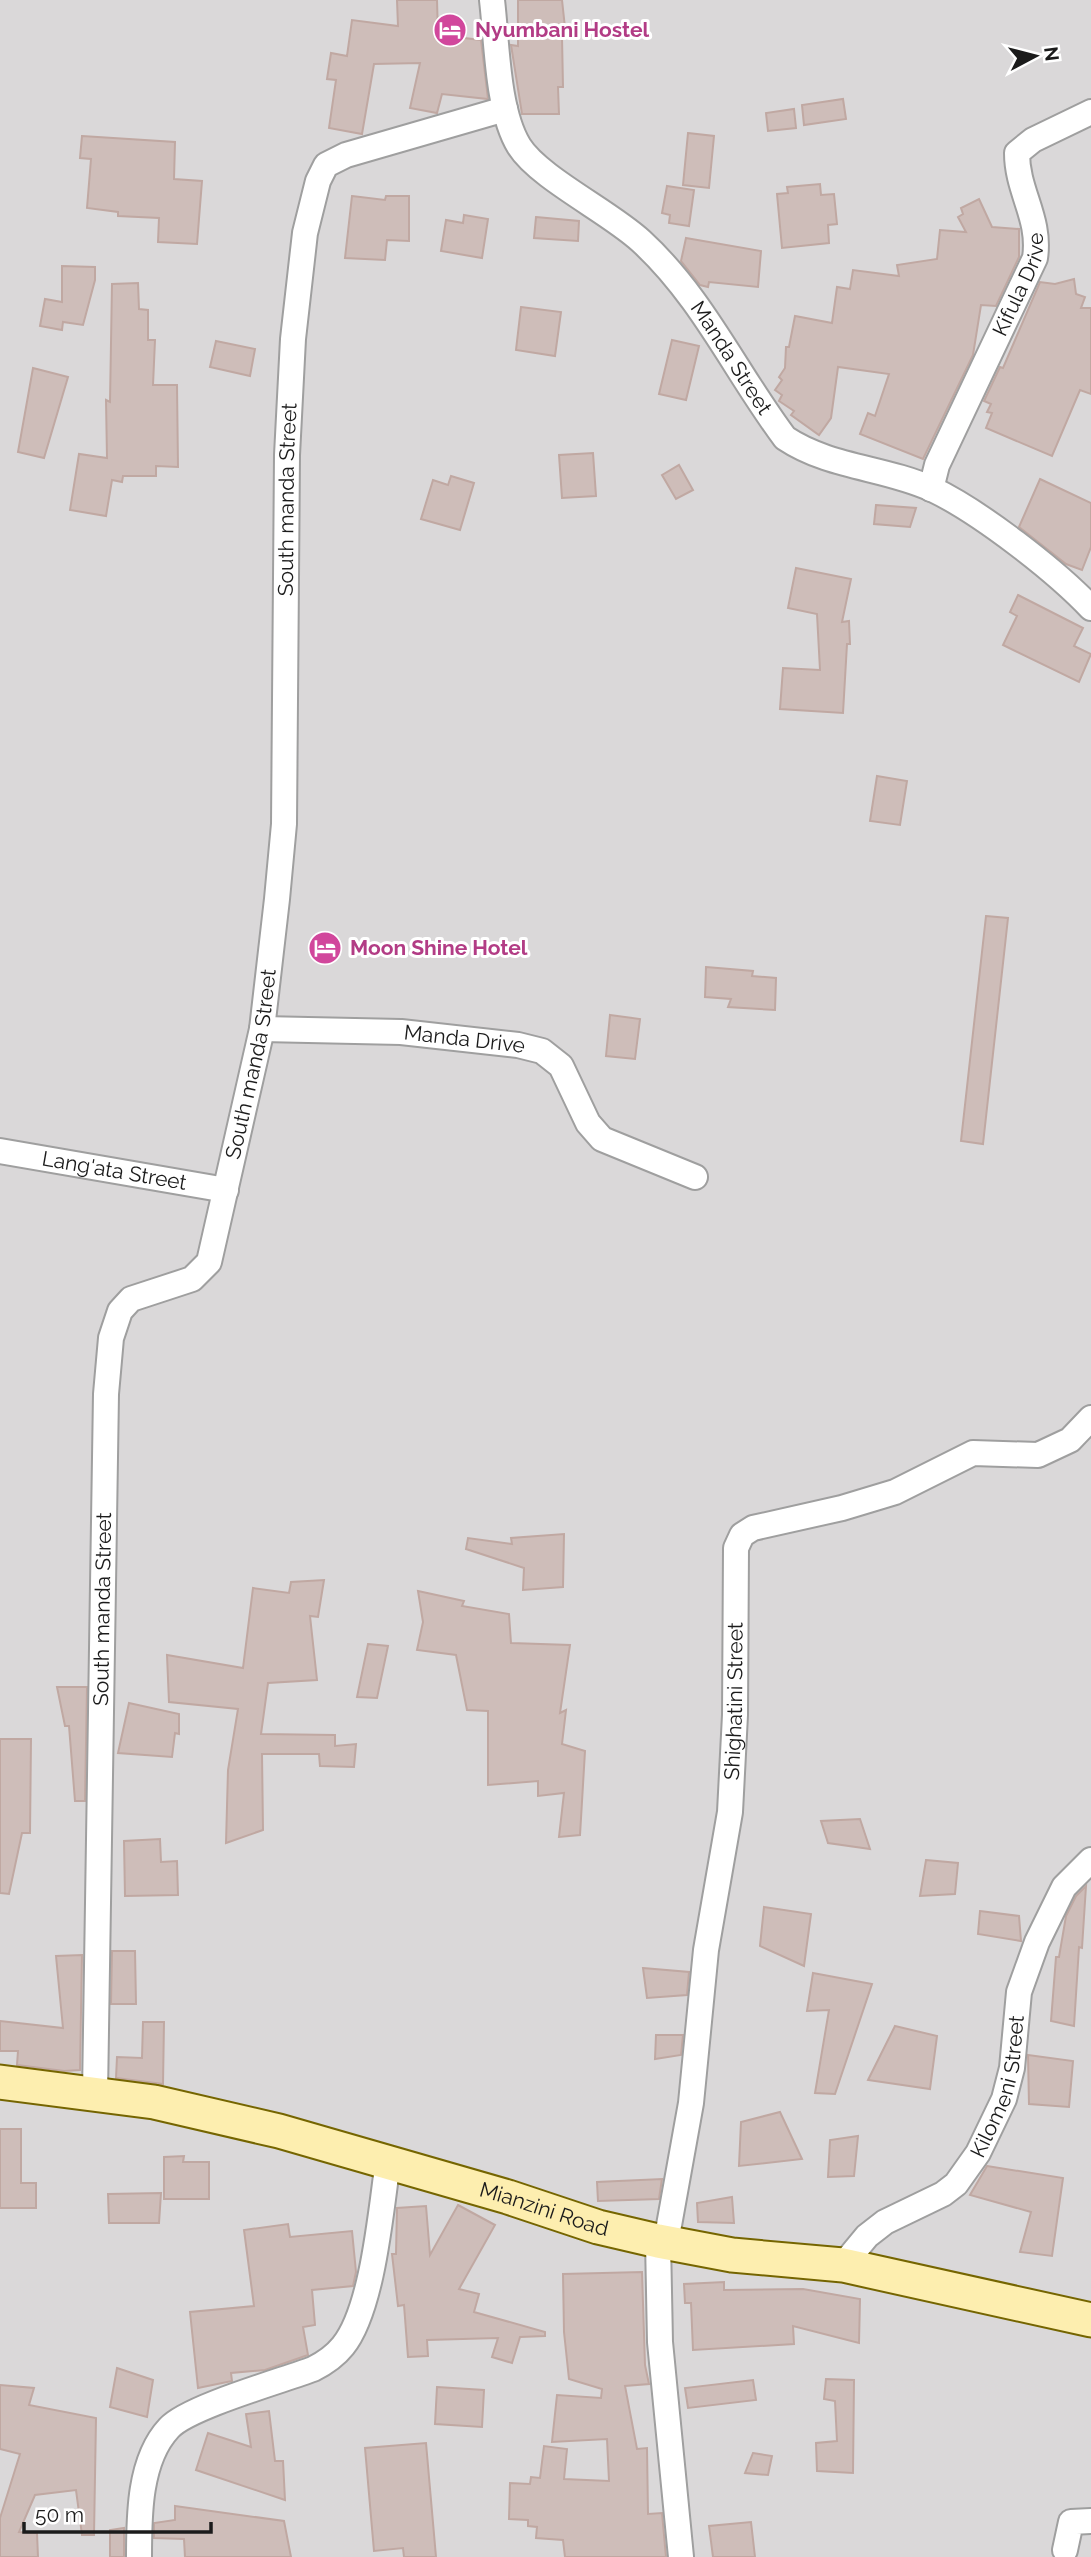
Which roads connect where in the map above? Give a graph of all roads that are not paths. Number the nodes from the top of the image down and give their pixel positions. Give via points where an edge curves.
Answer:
1 (492, 0) edge
2 (505, 109) junction
3 (1091, 112) edge
4 (931, 489) junction
5 (1091, 608) edge
6 (262, 1029) junction
7 (0, 1151) edge
8 (695, 1177) dead end
9 (226, 1190) junction
10 (1091, 1418) edge
11 (1091, 1860) edge
12 (0, 2081) edge
13 (95, 2094) junction
14 (388, 2161) junction
15 (662, 2241) junction
16 (843, 2265) junction
17 (1091, 2319) edge
18 (1091, 2521) edge
19 (1065, 2550) dead end
20 (139, 2557) edge
21 (681, 2557) edge

1 - 2 street, Manda Street
2 - 4 street, Manda Street via 520,147 536,165 640,240 673,274 707,316 785,439 834,463
2 - 6 street, South manda Street via 346,155 326,165 318,181 305,233 293,339 284,543 284,824
3 - 4 street, Kifula Drive via 1033,140 1017,153 1019,177 1036,221 1035,258 937,465
4 - 5 street, Manda Street via 1031,555
6 - 8 street, Manda Drive via 401,1032 542,1051 561,1066 588,1124 602,1139
6 - 9 street, South manda Street
7 - 9 street, Lang'ata Street
9 - 13 street, South manda Street via 213,1253 203,1271 131,1299 120,1311 111,1338 106,1394
10 - 15 street, Shighatini Street via 1056,1449 1038,1455 972,1453 895,1492 753,1528 743,1535 737,1548 730,1812 706,1950 689,2114
11 - 16 street, Kilomeni Street via 1064,1887 1037,1942 1019,1992 1012,2068 1004,2099 978,2153 956,2184 885,2222
12 - 13 street, Mianzini Road
13 - 14 street, Mianzini Road via 154,2102
14 - 15 street, Mianzini Road via 598,2227
14 - 20 street via 365,2292 344,2345 313,2369 189,2413 169,2428 146,2477
15 - 16 street, Mianzini Road via 732,2255
15 - 21 street, Shighatini Street via 660,2342
16 - 17 street, Mianzini Road
18 - 19 street via 1071,2522

